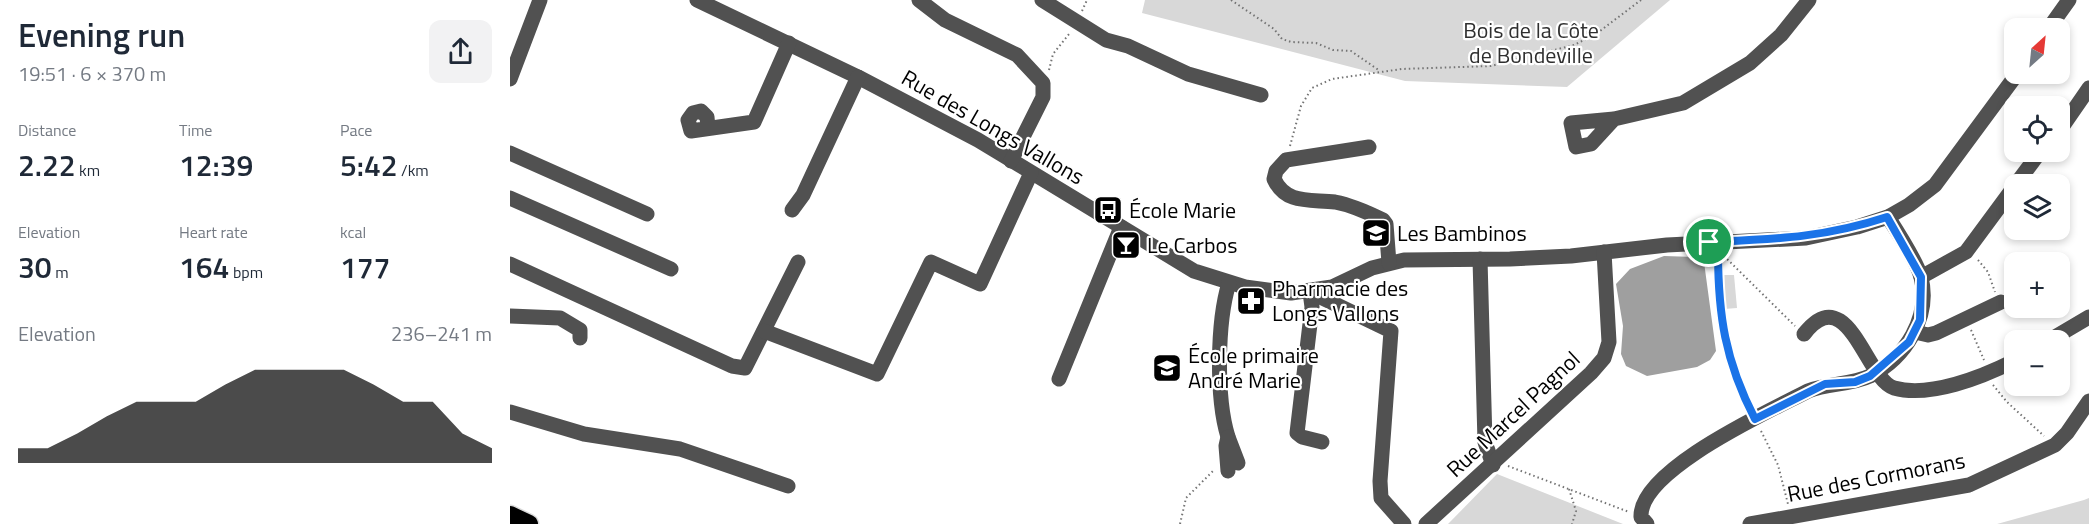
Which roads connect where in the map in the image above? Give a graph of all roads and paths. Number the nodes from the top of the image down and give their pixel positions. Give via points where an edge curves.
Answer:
1 (540, 0) edge
2 (697, 0) edge
3 (919, 0) edge
4 (1042, 0) edge
5 (1231, 0) edge
6 (1641, 0) edge
7 (1809, 0) edge
8 (2069, 0) edge
9 (2056, 18) edge
10 (1076, 22) junction
11 (789, 43) junction
12 (1380, 72) junction
13 (858, 77) junction
14 (510, 79) edge
15 (1043, 83) junction
16 (2010, 84) edge
17 (2089, 88) edge
18 (1262, 95) dead end
19 (2070, 116) edge
20 (1614, 119) dead end
21 (708, 128) dead end
22 (1369, 147) dead end
23 (510, 153) edge
24 (1286, 160) junction
25 (1011, 161) junction
26 (1032, 172) junction
27 (510, 198) edge
28 (2004, 201) edge
29 (792, 210) dead end
30 (647, 214) dead end
31 (1887, 217) junction
32 (1121, 228) junction
33 (1604, 252) junction
34 (1966, 252) junction
35 (1480, 260) junction
36 (798, 262) dead end
37 (1389, 263) junction
38 (510, 264) edge
39 (672, 269) dead end
40 (1921, 277) junction
41 (1229, 283) junction
42 (1310, 292) junction
43 (2001, 302) joint
44 (510, 316) edge
45 (2089, 317) edge
46 (1967, 319) junction
47 (2067, 330) edge
48 (764, 331) junction
49 (1915, 332) junction
50 (1804, 334) joint
51 (580, 338) dead end
52 (2004, 366) edge
53 (1878, 371) junction
54 (1989, 373) junction
55 (1059, 379) dead end
56 (2089, 401) edge
57 (510, 412) edge
58 (1755, 419) junction
59 (1322, 442) dead end
60 (2055, 445) junction
61 (1495, 463) junction
62 (1231, 465) joint
63 (788, 486) dead end
64 (1569, 489) junction
65 (510, 515) edge
66 (1792, 516) junction
67 (1644, 520) edge
68 (529, 524) edge
69 (1180, 524) edge
70 (1404, 524) edge
71 (1425, 524) edge
72 (1572, 524) edge
73 (1750, 524) edge

1 - 14 street
2 - 11 street, Rue des Longs Vallons
3 - 15 street via 945,20 1017,55
4 - 10 street
5 - 12 path via 1275,29 1282,39 1351,51
6 - 12 path via 1596,34 1574,45 1491,66
7 - 20 street via 1781,35 1750,63 1683,103
8 - 9 street
10 - 15 path via 1053,54
10 - 18 street via 1106,40 1188,74
11 - 13 street, Rue des Longs Vallons
11 - 21 street via 754,122
12 - 24 path via 1332,79 1312,88 1301,106
13 - 25 street, Rue des Longs Vallons
13 - 29 street via 803,195
15 - 25 street via 1043,97
16 - 31 street, Rue des Longs Vallons via 1935,185
17 - 19 street
22 - 24 street
23 - 30 street
24 - 37 street via 1274,179 1286,195 1305,201 1337,202 1383,220
25 - 26 street, Rue des Longs Vallons
26 - 32 street, Rue des Longs Vallons
26 - 48 street via 980,284 931,262 877,374
27 - 39 street
28 - 34 street
31 - 33 street, Rue des Longs Vallons via 1806,238 1667,244
31 - 40 street
32 - 41 street, Rue des Longs Vallons via 1187,267
32 - 55 street
33 - 35 street, Rue des Longs Vallons
33 - 61 street, Rue Marcel Pagnol via 1609,331 1604,358
34 - 40 street
34 - 43 path via 1988,272
35 - 37 street, Rue des Longs Vallons via 1418,258
35 - 61 street via 1485,442
36 - 48 street
37 - 42 street, Rue des Longs Vallons
38 - 48 street via 732,366 745,368
40 - 49 street via 1922,306
41 - 42 street, Rue des Longs Vallons via 1273,291
41 - 62 street via 1221,339 1222,418
42 - 59 street via 1312,307 1297,433 1302,438
42 - 70 street via 1388,328 1391,338 1381,498
43 - 46 street
44 - 51 street via 560,318 580,330
45 - 47 street
46 - 49 street via 1928,335
46 - 54 path
49 - 53 street
50 - 53 street via 1822,320 1839,321
50 - 58 path via 1718,250 1718,288 1727,354
52 - 54 street
53 - 54 street via 1885,383 1894,388 1917,390 1948,386
53 - 58 street via 1855,382 1825,384
54 - 60 path via 2001,396
56 - 60 street, Rue des Cormorans
57 - 63 street via 584,434 680,449
58 - 66 path via 1778,465
58 - 67 street via 1675,467 1644,499
60 - 66 street, Rue des Cormorans via 1969,485
61 - 64 path
61 - 71 street, Rue Marcel Pagnol
62 - 69 path via 1217,466 1186,498
64 - 67 path
64 - 72 path via 1576,511
65 - 68 highway
66 - 73 street, Rue des Cormorans

